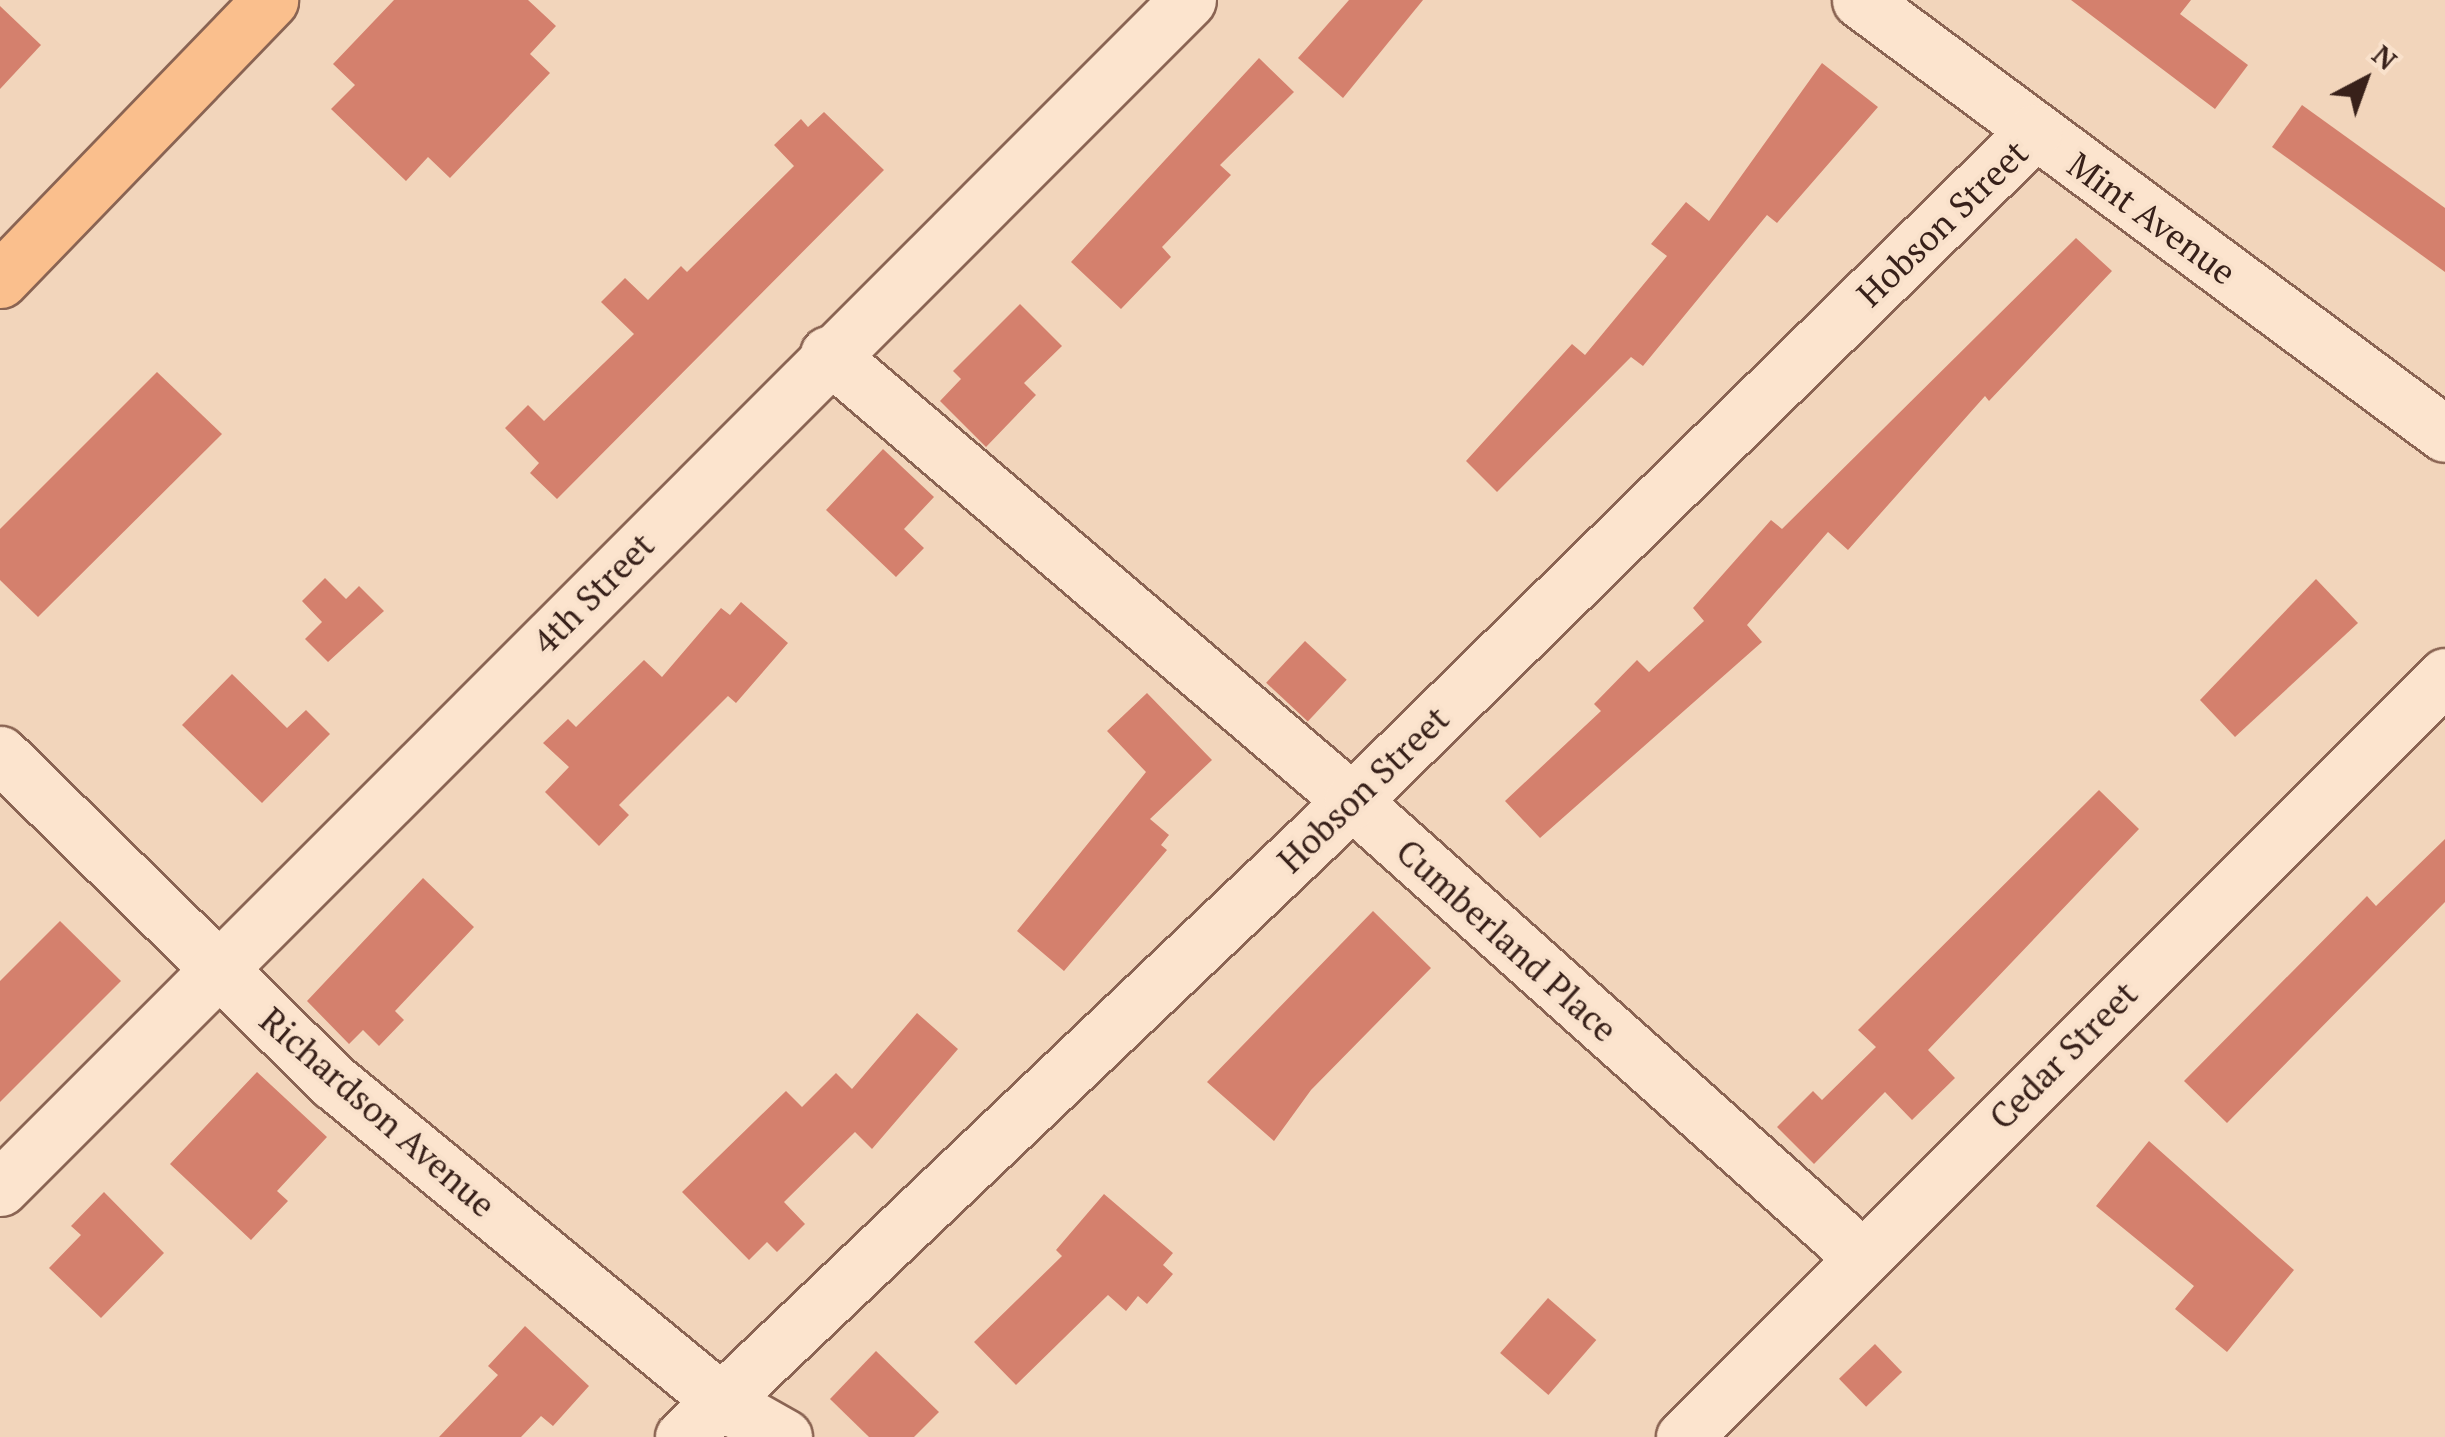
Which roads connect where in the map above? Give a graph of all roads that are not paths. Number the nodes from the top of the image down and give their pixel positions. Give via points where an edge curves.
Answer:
1 (270, 0) edge
2 (1188, 0) edge
3 (1860, 0) edge
4 (2034, 132) junction
5 (0, 280) edge
6 (828, 354) junction
7 (2445, 434) edge
8 (2445, 676) edge
9 (0, 754) edge
10 (1352, 801) junction
11 (218, 971) junction
12 (0, 1188) edge
13 (1862, 1258) junction
14 (724, 1403) junction
15 (683, 1437) edge
16 (784, 1437) edge
17 (1684, 1437) edge

1 - 5 main road
2 - 6 street, 4th Street
3 - 4 street, Mint Avenue
4 - 7 street, Mint Avenue
4 - 10 street, Hobson Street
6 - 10 street, Cumberland Place
6 - 11 street, 4th Street
8 - 13 street, Cedar Street
9 - 11 street, Richardson Avenue
10 - 13 street, Cumberland Place
10 - 14 street, Hobson Street
11 - 12 street, 4th Street
11 - 14 street, Richardson Avenue via 334,1082
13 - 17 street, Cedar Street
14 - 15 street, Hobson Street
14 - 16 street, Richardson Avenue

